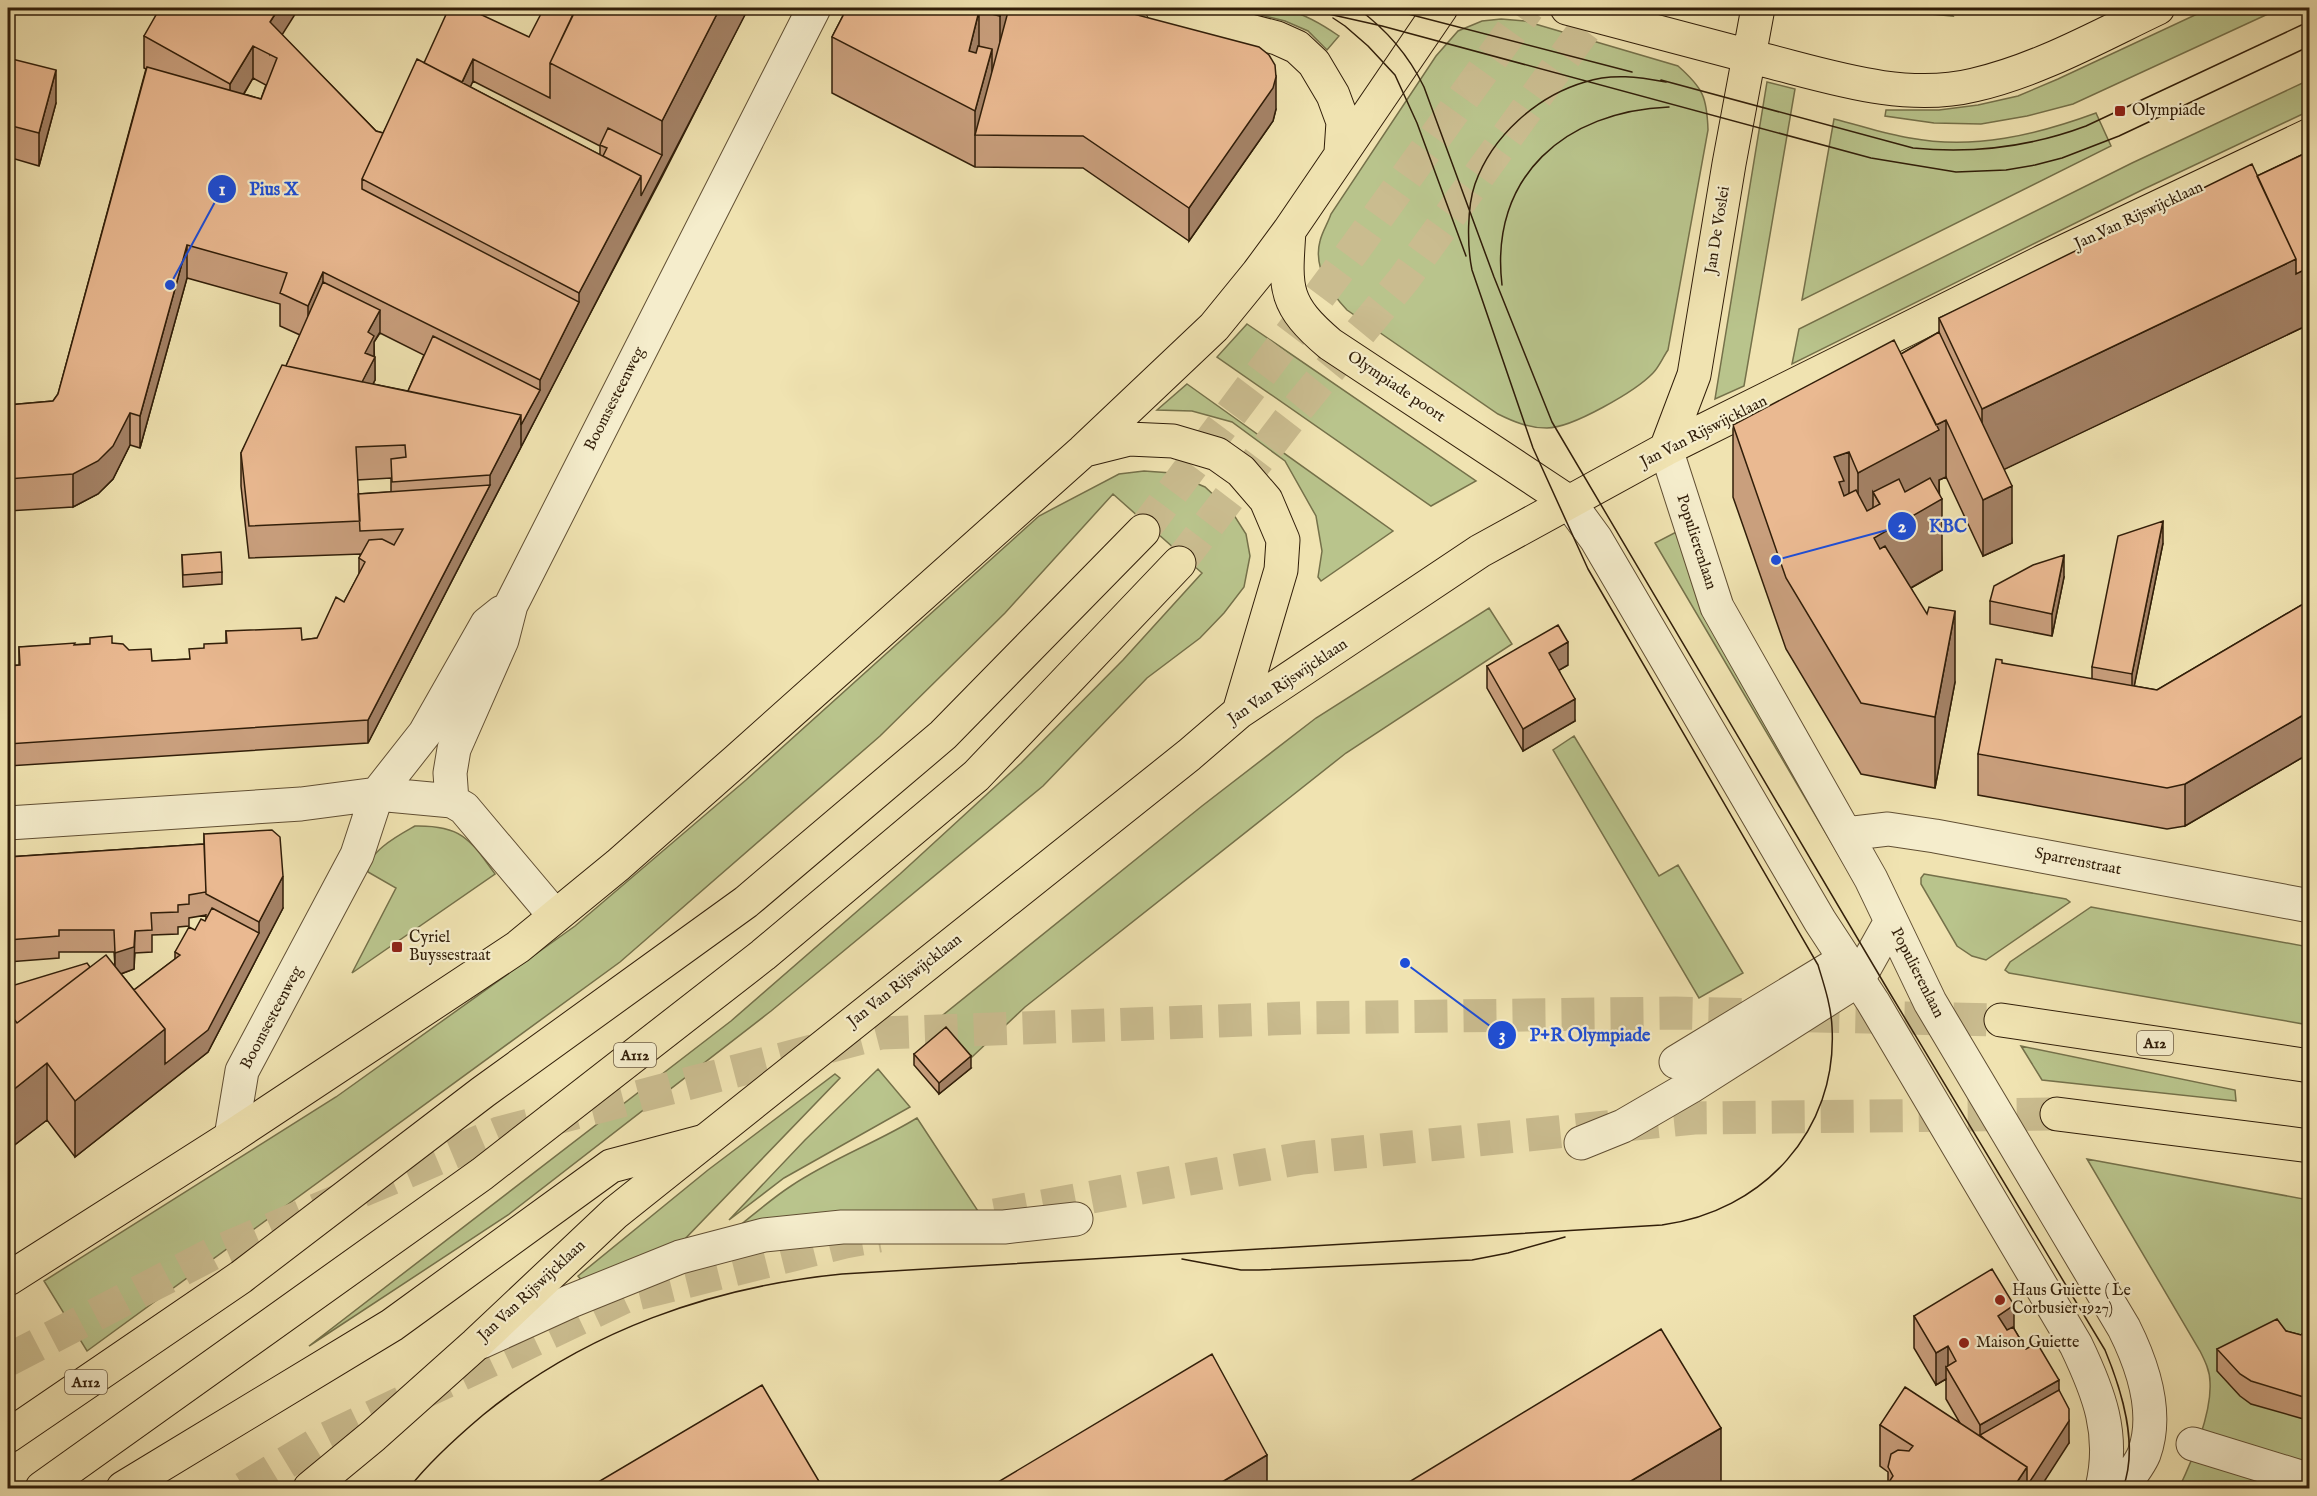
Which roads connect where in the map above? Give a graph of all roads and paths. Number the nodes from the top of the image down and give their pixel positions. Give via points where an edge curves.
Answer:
1 (814, 8) edge
2 (1162, 8) edge
3 (1441, 8) edge
4 (1567, 8) edge
5 (1758, 8) edge
6 (2158, 8) edge
7 (1749, 56) junction
8 (2310, 135) edge
9 (1341, 152) junction
10 (1289, 231) junction
11 (1666, 449) junction
12 (1083, 451) junction
13 (1569, 502) junction
14 (1143, 531) tunnel mouth
15 (1179, 563) tunnel mouth
16 (511, 605) junction
17 (1239, 712) junction
18 (377, 794) junction
19 (452, 801) junction
20 (8, 823) edge
21 (1846, 834) junction
22 (2310, 906) edge
23 (555, 916) junction
24 (1891, 921) junction
25 (1851, 970) junction
26 (2001, 1020) tunnel mouth
27 (1676, 1062) dead end
28 (2310, 1066) edge
29 (2057, 1114) tunnel mouth
30 (231, 1137) junction
31 (705, 1141) junction
32 (1581, 1143) dead end
33 (2310, 1146) edge
34 (1076, 1219) dead end
35 (8, 1279) edge
36 (476, 1344) junction
37 (8, 1436) edge
38 (2193, 1444) dead end
39 (2310, 1480) edge
40 (42, 1488) edge
41 (123, 1488) edge
42 (310, 1488) edge
43 (2102, 1488) edge
44 (2121, 1488) edge

1 - 16 street, Boomsesteenweg
2 - 9 main road via 1277,38 1296,47 1314,63 1332,95 1342,122
3 - 9 main road
4 - 7 main road
5 - 7 main road, Jan De Voslei
6 - 7 main road via 2057,56 1973,86 1893,88
7 - 11 main road, Jan De Voslei via 1694,375
8 - 11 main road, Jan Van Rijswijcklaan via 2044,261
9 - 10 main road
10 - 12 main road via 1214,327
10 - 13 main road, Olympiade poort via 1286,276 1292,301 1306,324 1330,344
11 - 13 main road, Jan Van Rijswijcklaan
11 - 21 street, Populierenlaan via 1717,607
12 - 17 main road via 1129,439 1173,441 1217,454 1241,471 1266,500 1283,540 1281,570
12 - 23 main road via 618,865
13 - 17 main road, Jan Van Rijswijcklaan via 1460,564
13 - 25 street via 1596,539
14 - 37 main road, A112 via 943,735 746,902 483,1092 241,1277
15 - 40 main road, A112 via 976,776 763,955 483,1174
16 - 18 street via 487,624 425,733
16 - 19 street, Boomsesteenweg via 502,640 454,749 450,773
17 - 31 main road, Jan Van Rijswijcklaan
18 - 19 street
18 - 20 street via 301,804
18 - 30 street, Boomsesteenweg via 357,855 242,1071
19 - 23 street via 464,808
21 - 22 street, Sparrenstraat via 1888,829 1935,836
21 - 24 street, Populierenlaan
23 - 30 main road via 518,947
24 - 25 street
24 - 44 street, Populierenlaan via 1930,1002 2136,1352 2145,1381 2148,1435 2144,1454
25 - 27 street
25 - 32 street via 1690,1087 1623,1126
25 - 43 street via 2076,1345 2095,1384 2107,1450
26 - 28 main road, A12
29 - 33 main road
30 - 35 main road
31 - 36 main road, Jan Van Rijswijcklaan via 615,1213
31 - 41 main road via 611,1166 392,1324
34 - 36 street via 1004,1227 842,1227 764,1235 680,1257
36 - 42 main road, Jan Van Rijswijcklaan
38 - 39 street

